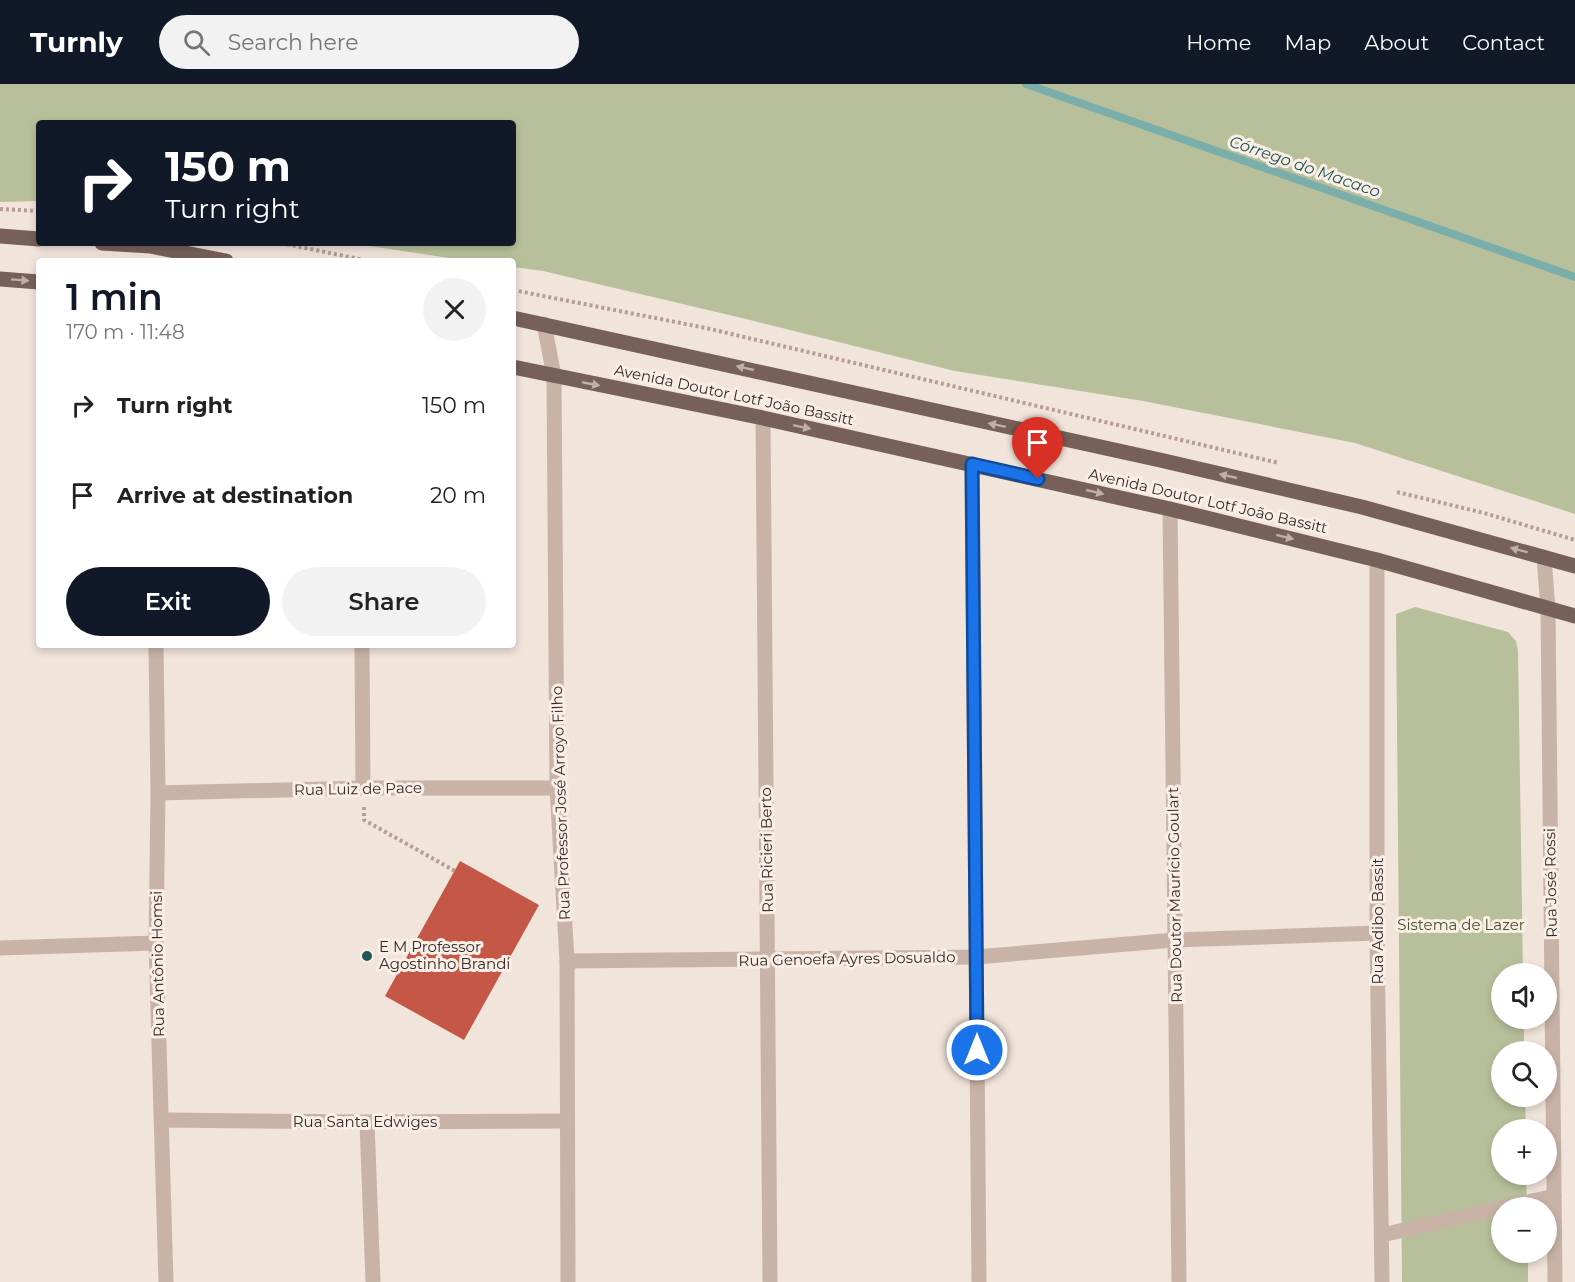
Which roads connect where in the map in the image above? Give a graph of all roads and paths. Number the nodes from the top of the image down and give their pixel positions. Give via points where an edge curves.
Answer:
1 (0, 209) edge
2 (36, 211) edge
3 (0, 236) edge
4 (36, 239) edge
5 (150, 246) edge
6 (296, 246) edge
7 (211, 258) edge
8 (354, 258) edge
9 (0, 279) edge
10 (36, 282) edge
11 (516, 291) edge
12 (516, 319) edge
13 (544, 324) junction
14 (516, 368) edge
15 (554, 376) junction
16 (763, 418) junction
17 (972, 464) junction
18 (1288, 466) dead end
19 (1392, 491) dead end
20 (1170, 509) junction
21 (1575, 540) edge
22 (1544, 557) junction
23 (1377, 560) junction
24 (1575, 566) edge
25 (1548, 609) junction
26 (1575, 616) edge
27 (156, 648) edge
28 (362, 648) edge
29 (557, 788) junction
30 (363, 789) junction
31 (158, 793) junction
32 (455, 871) dead end
33 (1377, 933) junction
34 (1175, 940) junction
35 (156, 943) junction
36 (0, 948) edge
37 (976, 957) junction
38 (768, 961) junction
39 (567, 962) junction
40 (163, 1120) junction
41 (567, 1121) junction
42 (367, 1122) junction
43 (1554, 1196) junction
44 (1550, 1197) edge
45 (1491, 1210) edge
46 (1382, 1235) junction
47 (166, 1282) edge
48 (373, 1282) edge
49 (568, 1282) edge
50 (770, 1282) edge
51 (979, 1282) edge
52 (1179, 1282) edge
53 (1382, 1282) edge
54 (1555, 1282) edge

1 - 2 path
3 - 4 main road
5 - 7 main road
6 - 8 path
9 -> 10 main road
11 - 18 path via 706,328
12 - 13 main road, Avenida Doutor Lotf João Bassitt
13 - 15 street, Rua Professor José Arroyo Filho
22 -> 13 main road, Avenida Doutor Lotf João Bassitt via 1362,507
14 - 15 main road, Avenida Doutor Lotf João Bassitt
15 -> 16 main road, Avenida Doutor Lotf João Bassitt
15 - 29 street, Rua Professor José Arroyo Filho
16 -> 17 main road, Avenida Doutor Lotf João Bassitt
16 - 38 street, Rua Ricieri Berto
17 -> 20 main road, Avenida Doutor Lotf João Bassitt
17 - 37 street
19 - 21 path
20 -> 23 main road, Avenida Doutor Lotf João Bassitt
20 - 34 street, Rua Doutor Maurício Goulart
22 - 24 main road, Avenida Doutor Lotf João Bassitt
22 - 25 street, Rua José Rossi
23 - 25 main road, Avenida Doutor Lotf João Bassitt
23 - 33 street, Rua Adibo Bassit
25 - 26 main road, Avenida Doutor Lotf João Bassitt
25 - 43 street, Rua José Rossi
27 - 31 street, Rua Antônio Homsi
28 - 30 street
29 - 30 street, Rua Luiz de Pace
29 - 39 street, Rua Professor José Arroyo Filho
30 - 31 street, Rua Luiz de Pace
30 - 32 path via 364,820
31 - 35 street, Rua Antônio Homsi
33 - 34 street, Rua Genoefa Ayres Dosualdo
33 - 46 street, Rua Adibo Bassit
34 - 37 street, Rua Genoefa Ayres Dosualdo
34 - 52 street, Rua Doutor Maurício Goulart
35 - 36 street
35 - 40 street, Rua Antônio Homsi
37 - 38 street, Rua Genoefa Ayres Dosualdo
37 - 51 street
38 - 39 street, Rua Genoefa Ayres Dosualdo
38 - 50 street, Rua Ricieri Berto
39 - 41 street, Rua Professor José Arroyo Filho
40 - 42 street, Rua Santa Edwiges
40 - 47 street, Rua Antônio Homsi
41 - 42 street, Rua Santa Edwiges
41 - 49 street, Rua Professor José Arroyo Filho
42 - 48 street
43 - 44 street
43 - 54 street, Rua José Rossi
45 - 46 street
46 - 53 street, Rua Adibo Bassit

